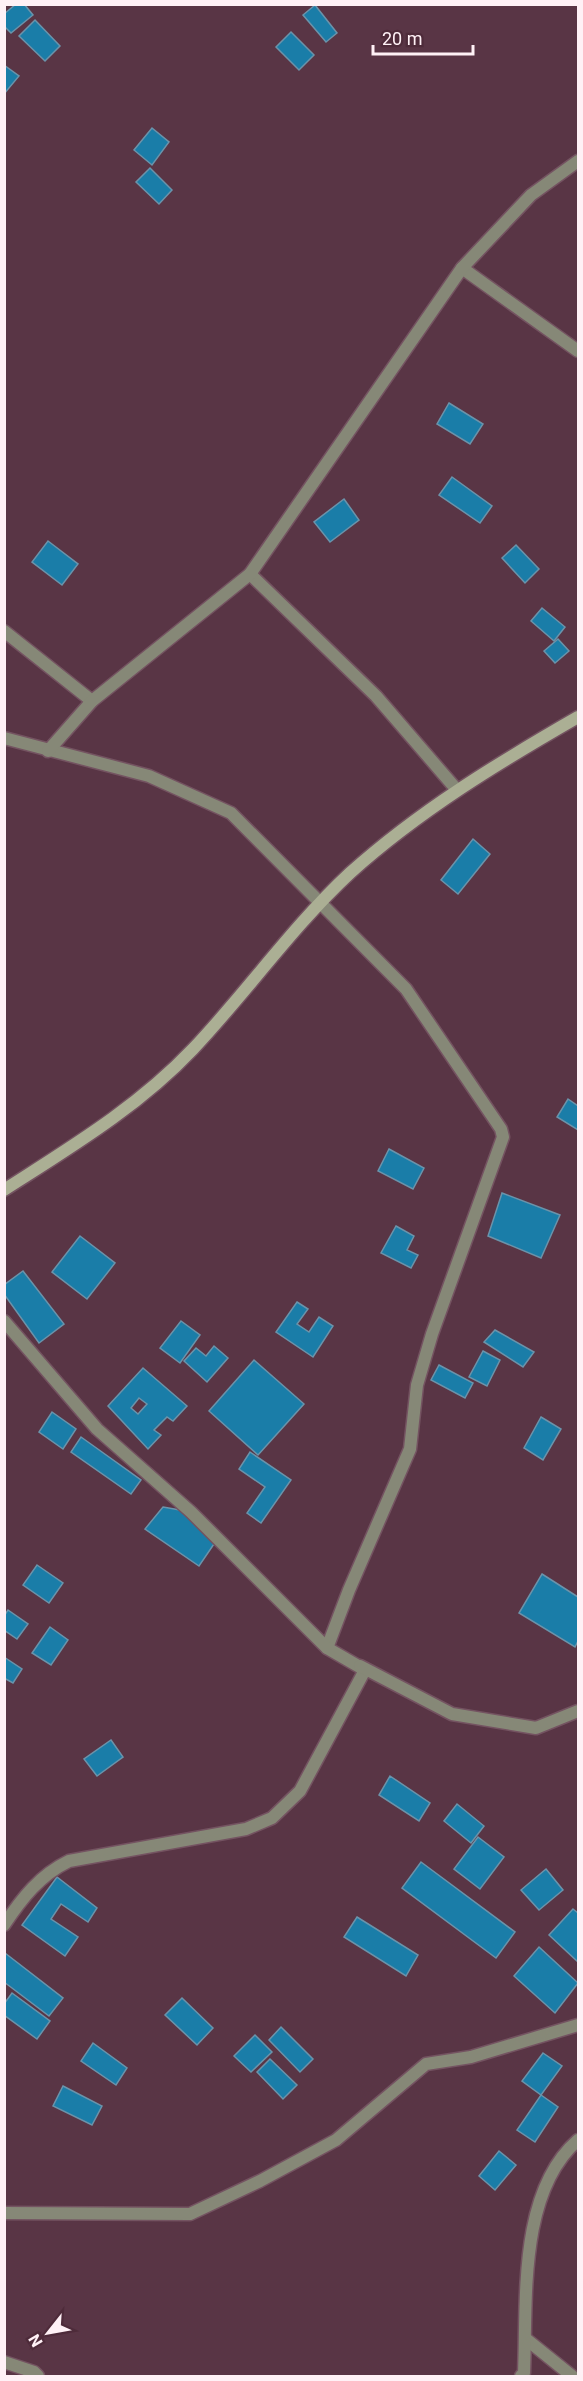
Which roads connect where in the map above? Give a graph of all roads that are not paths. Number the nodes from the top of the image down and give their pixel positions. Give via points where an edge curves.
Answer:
1 (579, 160) edge
2 (462, 268) junction
3 (579, 351) edge
4 (250, 574) junction
5 (4, 631) edge
6 (92, 701) junction
7 (579, 717) edge
8 (4, 738) edge
9 (48, 751) junction
10 (457, 790) junction
11 (321, 904) junction
12 (4, 1190) edge
13 (4, 1321) edge
14 (327, 1648) junction
15 (579, 1711) edge
16 (4, 1925) edge
17 (579, 2025) edge
18 (579, 2140) edge
19 (4, 2212) edge
20 (526, 2339) junction
21 (4, 2362) edge
22 (38, 2376) edge
23 (521, 2376) edge
24 (572, 2376) edge

1 - 2 street via 531,195
2 - 3 street
2 - 4 street
4 - 6 street
4 - 10 street via 376,696
5 - 6 street
6 - 9 street
7 - 10 street
8 - 9 street
9 - 11 street via 149,776 231,813
10 - 11 street via 350,874
11 - 12 street via 192,1050 118,1117
11 - 14 street via 406,989 503,1137 432,1334 417,1385 410,1449
13 - 14 street via 97,1429 191,1512
14 - 15 street via 452,1714 536,1728
14 - 16 street via 365,1670 300,1791 272,1818 246,1829 69,1861 50,1870
17 - 19 street via 471,2057 426,2064 336,2140 190,2214
18 - 20 street via 540,2194 529,2253
20 - 23 street
20 - 24 street
21 - 22 street

